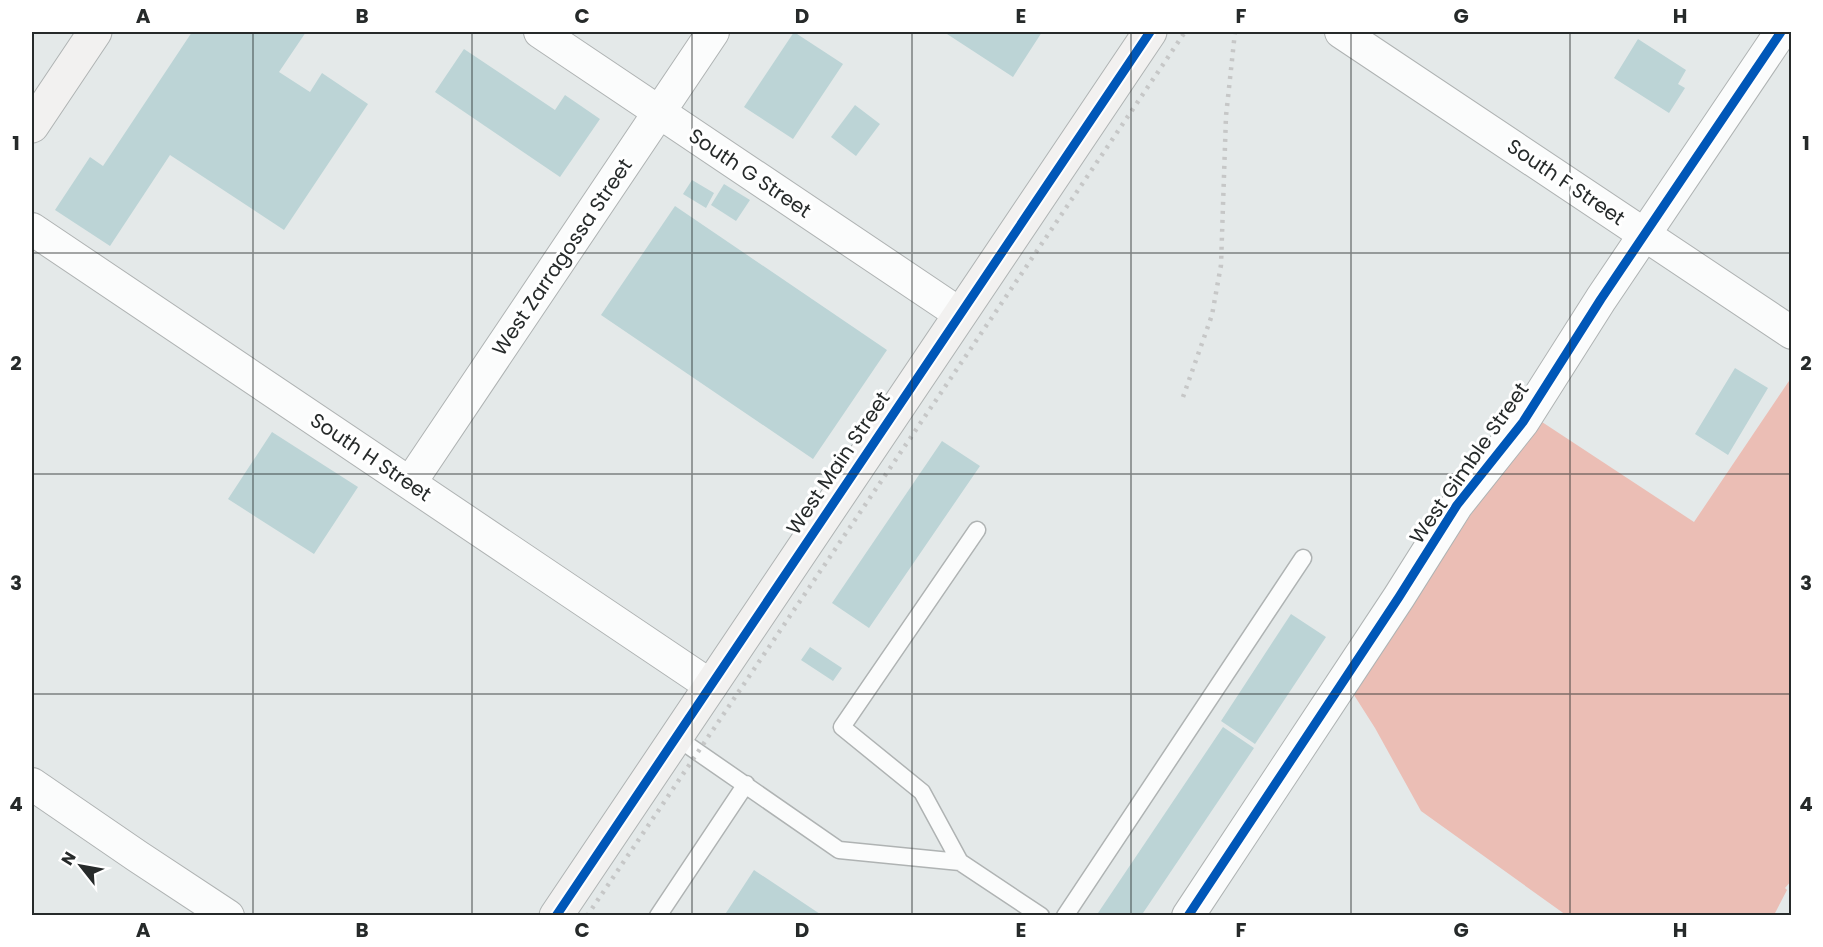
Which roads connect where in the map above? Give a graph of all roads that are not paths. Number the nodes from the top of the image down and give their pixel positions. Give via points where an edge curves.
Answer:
1 (95, 32) edge
2 (540, 32) edge
3 (713, 32) edge
4 (1150, 32) edge
5 (1341, 32) edge
6 (1781, 32) edge
7 (660, 112) junction
8 (32, 126) edge
9 (32, 229) edge
10 (1644, 235) junction
11 (960, 314) junction
12 (1791, 333) edge
13 (410, 483) junction
14 (977, 530) dead end
15 (1303, 558) dead end
16 (711, 686) junction
17 (676, 737) junction
18 (32, 784) edge
19 (746, 784) junction
20 (960, 862) junction
21 (567, 912) edge
22 (228, 915) edge
23 (657, 915) edge
24 (1041, 915) edge
25 (1065, 915) edge
26 (1188, 915) edge

1 - 8 main road
2 - 7 street, South G Street
3 - 7 street, West Zarragossa Street
4 - 11 main road, West Main Street
5 - 10 street, South F Street
6 - 10 street, West Gimble Street
7 - 11 street, South G Street
7 - 13 street, West Zarragossa Street
9 - 13 street, South H Street
10 - 12 street, South F Street
10 - 26 street, West Gimble Street via 1522,422 1457,505
11 - 16 main road, West Main Street
13 - 16 street, South H Street
14 - 20 lane via 842,727 922,792
15 - 25 lane
16 - 17 main road, West Main Street
17 - 19 lane
17 - 21 main road, West Main Street
18 - 22 street
19 - 20 lane via 839,850
19 - 23 lane
20 - 24 lane

